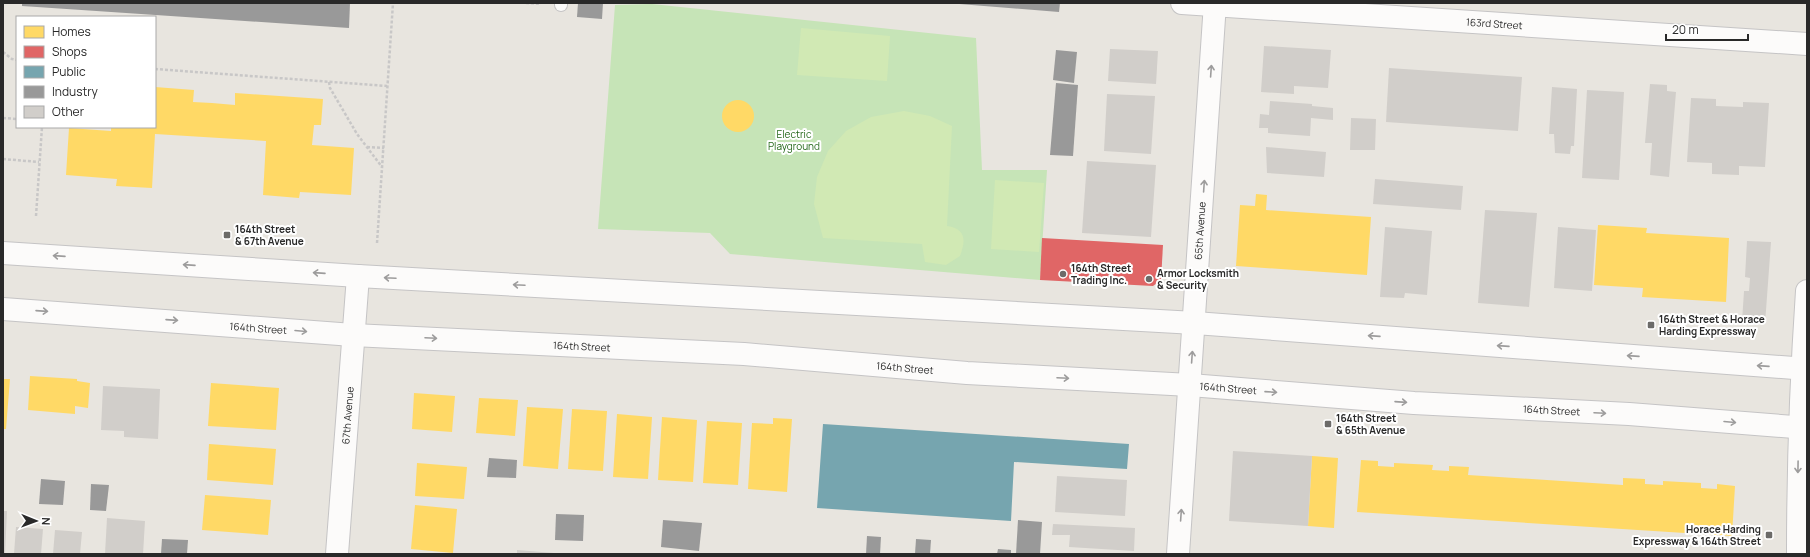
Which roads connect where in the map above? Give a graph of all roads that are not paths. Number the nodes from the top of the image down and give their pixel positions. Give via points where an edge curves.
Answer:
1 (1182, 3) edge
2 (1215, 4) edge
3 (1807, 44) edge
4 (3, 253) edge
5 (358, 276) junction
6 (1807, 292) edge
7 (3, 309) edge
8 (1195, 323) junction
9 (353, 335) junction
10 (1804, 369) edge
11 (1190, 385) junction
12 (1803, 428) edge
13 (337, 554) edge
14 (1178, 554) edge
15 (1798, 554) edge

1 - 2 street, 163rd Street
2 - 3 street, 163rd Street
8 -> 2 street, 65th Avenue
5 -> 4 street
8 -> 5 street
5 - 9 street, 67th Avenue
6 - 10 street
7 -> 9 street, 164th Street
10 -> 8 street
11 -> 8 street, 65th Avenue
9 -> 11 street, 164th Street via 744,354 966,373
9 - 13 street, 67th Avenue
10 - 12 street
11 -> 12 street, 164th Street
14 -> 11 street, 65th Avenue
12 -> 15 street

